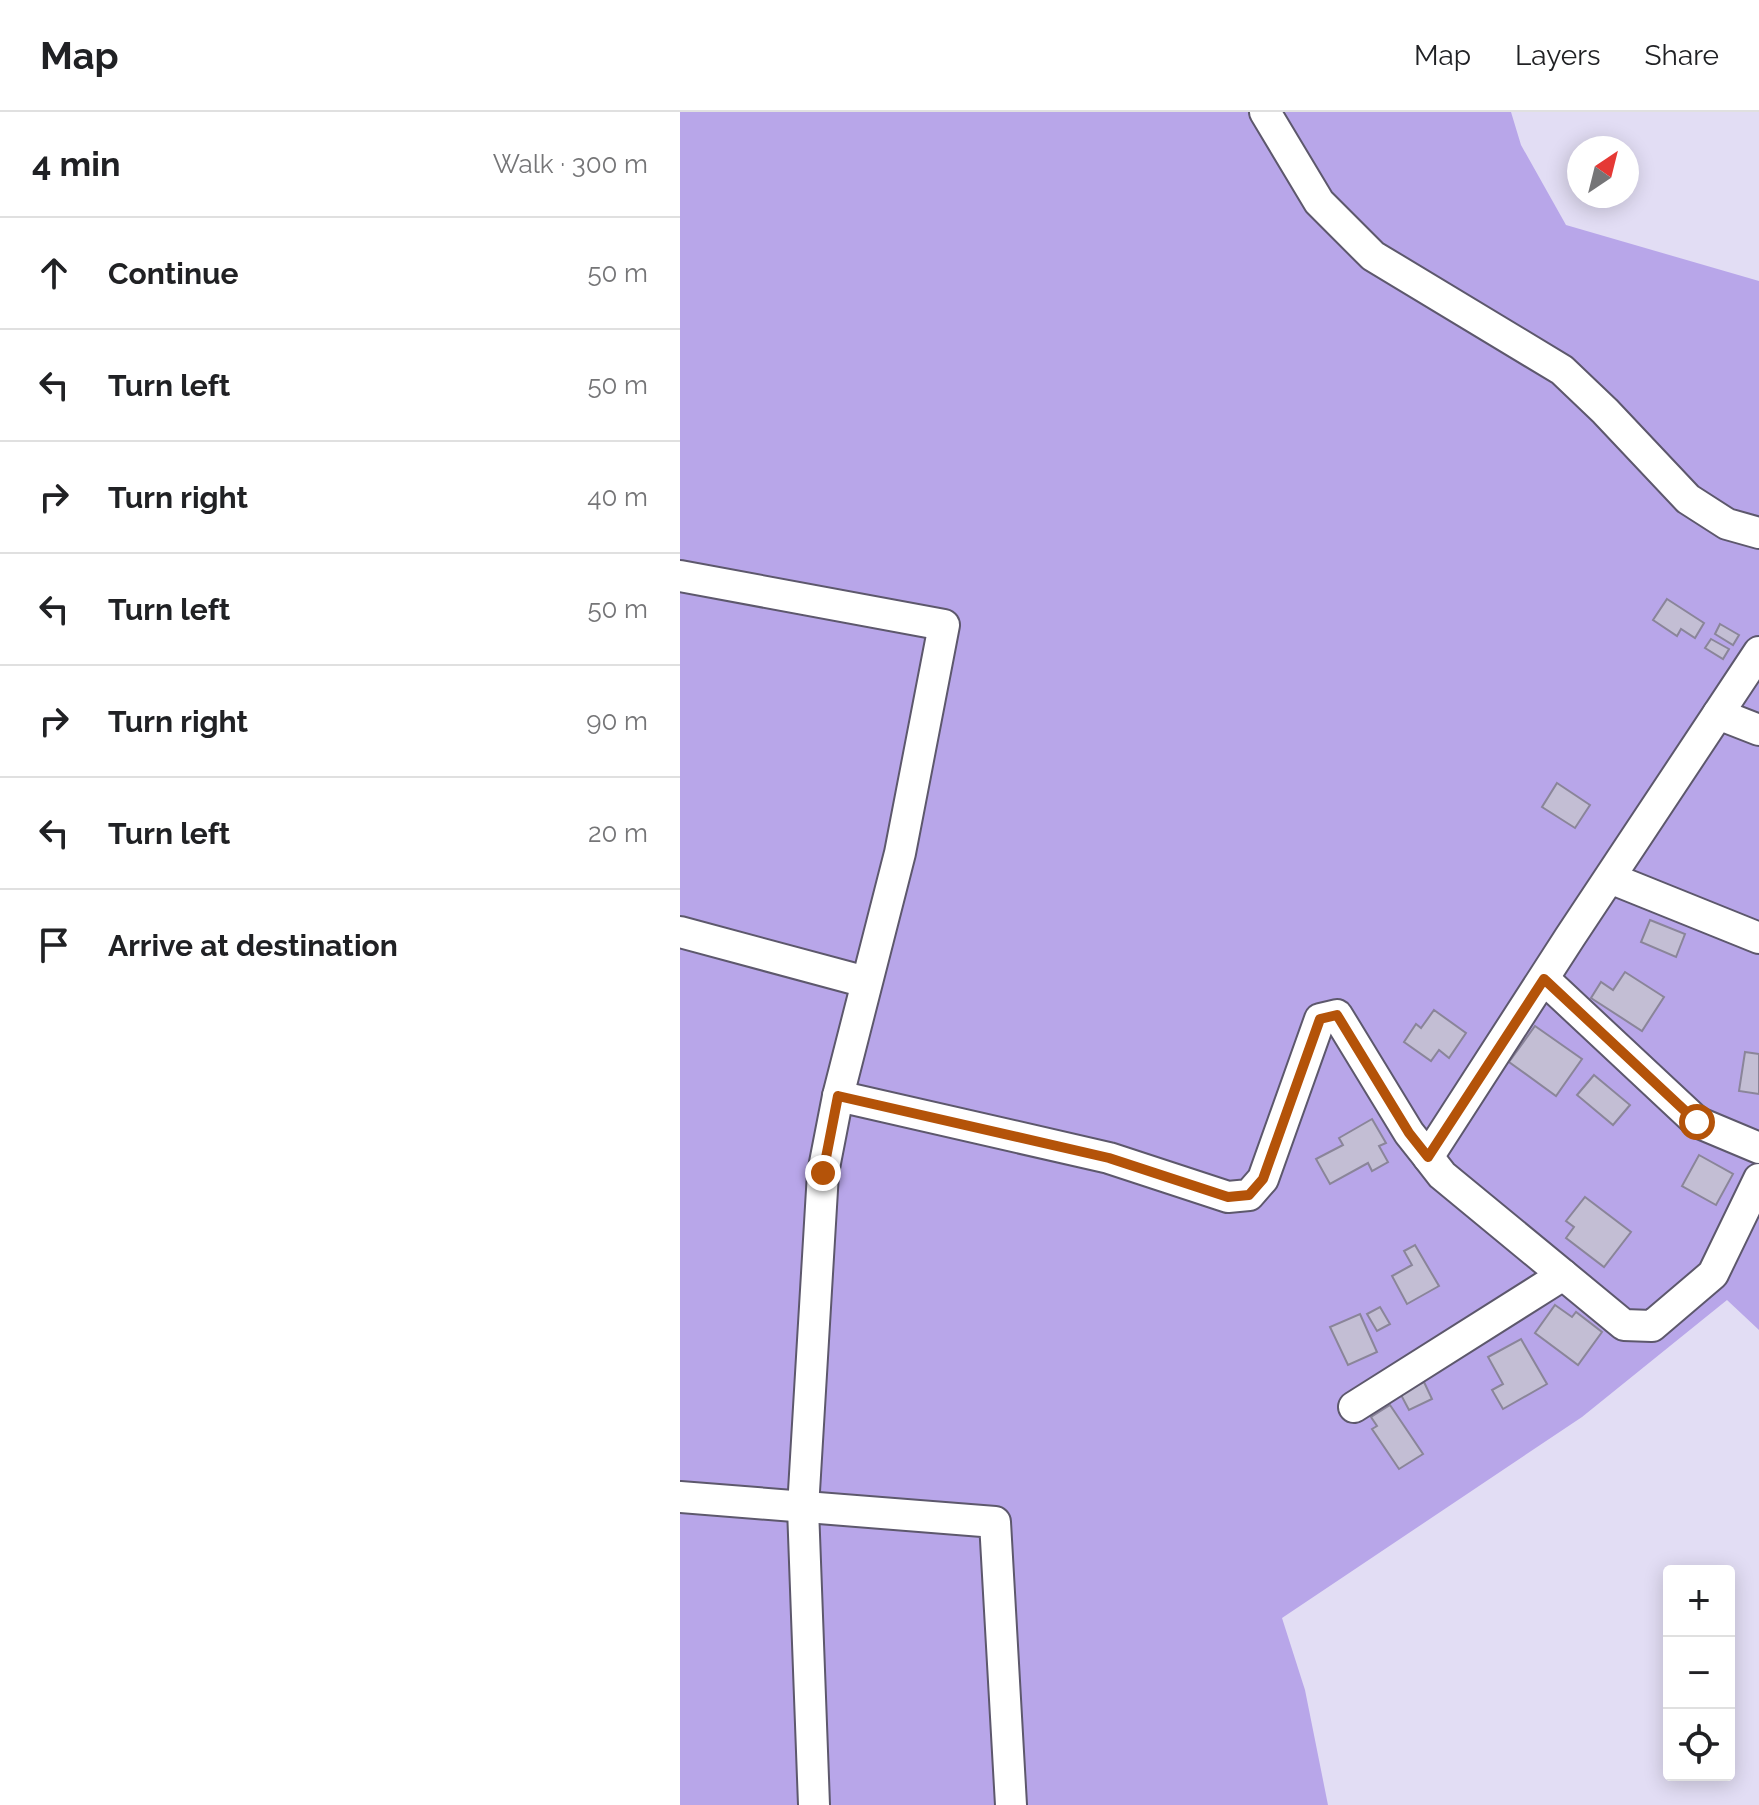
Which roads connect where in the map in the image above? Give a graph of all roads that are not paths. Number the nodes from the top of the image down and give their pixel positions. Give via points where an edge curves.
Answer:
1 (1265, 112) edge
2 (1759, 511) edge
3 (1727, 524) junction
4 (1759, 533) edge
5 (680, 576) edge
6 (1759, 652) edge
7 (1718, 714) junction
8 (1759, 730) edge
9 (1610, 878) junction
10 (680, 932) edge
11 (1759, 938) edge
12 (1544, 979) junction
13 (866, 982) junction
14 (838, 1096) junction
15 (1759, 1148) edge
16 (1428, 1157) junction
17 (1759, 1179) edge
18 (1563, 1275) junction
19 (1354, 1407) dead end
20 (680, 1497) edge
21 (803, 1508) junction
22 (814, 1805) edge
23 (1011, 1805) edge

1 - 3 lane via 1319,202 1373,256 1562,370 1688,499
2 - 3 lane
3 - 4 lane
5 - 13 lane via 944,625 900,853
6 - 7 lane
7 - 8 lane
7 - 9 lane
9 - 11 lane
9 - 12 lane
10 - 13 lane
12 - 15 lane via 1697,1122
12 - 16 lane
13 - 14 lane
14 - 16 lane via 1109,1158 1228,1197 1249,1195 1263,1179 1320,1019 1337,1015
14 - 21 lane via 823,1173
16 - 18 lane via 1442,1175
17 - 18 lane via 1713,1274 1652,1326 1624,1325
18 - 19 lane
20 - 21 lane
21 - 22 lane
21 - 23 lane via 995,1522

